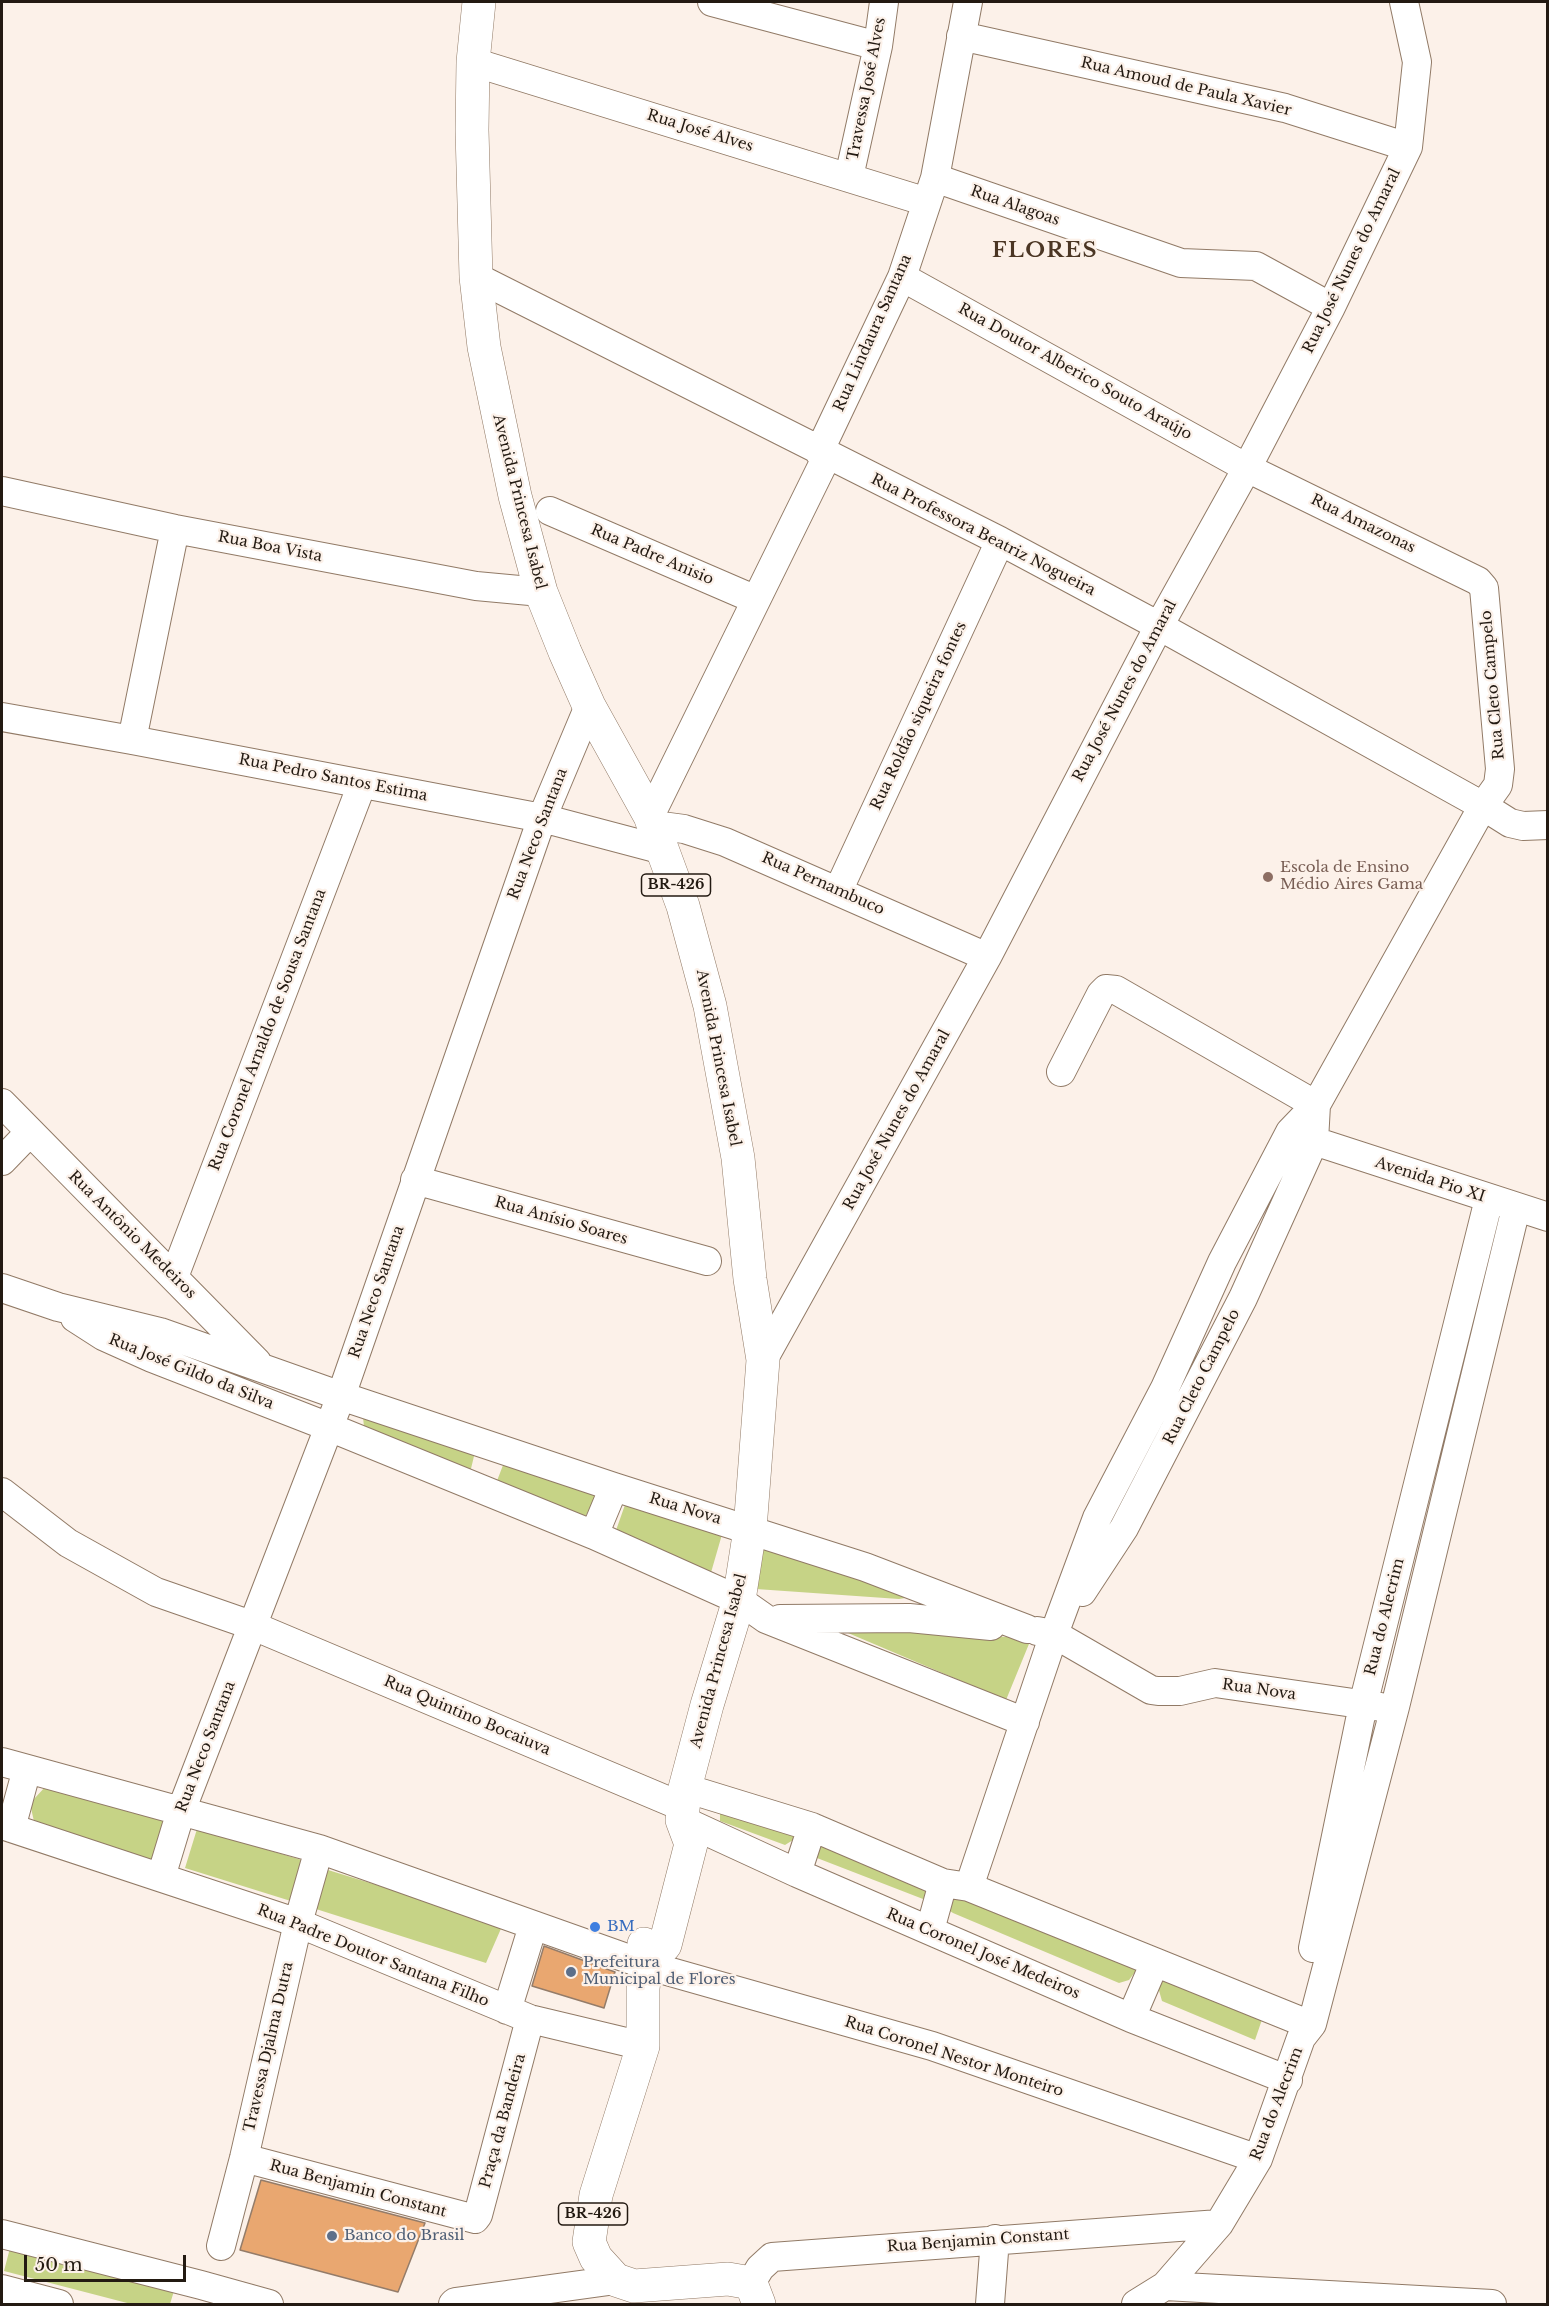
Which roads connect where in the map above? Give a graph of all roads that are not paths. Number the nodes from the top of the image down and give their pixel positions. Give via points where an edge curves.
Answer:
1 (479, 2) edge
2 (712, 2) edge
3 (884, 2) edge
4 (968, 2) edge
5 (1404, 2) edge
6 (759, 7) edge
7 (961, 36) junction
8 (878, 46) junction
9 (473, 62) junction
10 (1408, 147) junction
11 (849, 177) junction
12 (931, 190) junction
13 (476, 277) junction
14 (902, 277) junction
15 (1331, 307) junction
16 (823, 454) junction
17 (1247, 468) junction
18 (2, 491) edge
19 (550, 511) dead end
20 (175, 529) junction
21 (1000, 541) junction
22 (1478, 580) joint
23 (541, 592) junction
24 (754, 600) junction
25 (1159, 626) junction
26 (590, 706) junction
27 (2, 717) edge
28 (132, 740) junction
29 (362, 784) junction
30 (1484, 806) junction
31 (542, 818) junction
32 (1548, 825) edge
33 (656, 830) junction
34 (838, 891) junction
35 (987, 957) junction
36 (1061, 1072) dead end
37 (2, 1103) edge
38 (1316, 1105) junction
39 (30, 1132) junction
40 (1314, 1141) junction
41 (2, 1161) edge
42 (415, 1180) junction
43 (1489, 1199) junction
44 (1516, 1208) junction
45 (1548, 1217) edge
46 (707, 1261) dead end
47 (174, 1277) junction
48 (2, 1288) edge
49 (156, 1345) junction
50 (215, 1351) junction
51 (763, 1360) junction
52 (262, 1368) junction
53 (206, 1379) junction
54 (341, 1396) junction
55 (1433, 1418) junction
56 (1464, 1423) junction
57 (329, 1427) junction
58 (489, 1445) junction
59 (614, 1487) junction
60 (475, 1488) junction
61 (2, 1492) edge
62 (750, 1528) junction
63 (594, 1535) junction
64 (739, 1600) junction
65 (766, 1619) junction
66 (251, 1625) junction
67 (1040, 1632) junction
68 (1363, 1705) junction
69 (1395, 1707) junction
70 (1025, 1722) junction
71 (14, 1766) edge
72 (683, 1805) junction
73 (181, 1811) junction
74 (6, 1827) edge
75 (812, 1827) junction
76 (319, 1849) junction
77 (797, 1873) junction
78 (161, 1877) junction
79 (956, 1885) junction
80 (298, 1923) junction
81 (533, 1926) junction
82 (930, 1930) junction
83 (1155, 1962) junction
84 (646, 1965) junction
85 (518, 2014) junction
86 (1131, 2018) junction
87 (1300, 2029) junction
88 (643, 2046) junction
89 (1288, 2080) junction
90 (244, 2158) junction
91 (1258, 2158) junction
92 (471, 2219) joint
93 (1219, 2224) junction
94 (2, 2234) edge
95 (995, 2240) junction
96 (221, 2247) dead end
97 (616, 2280) junction
98 (1166, 2286) junction
99 (2, 2289) edge
100 (199, 2294) edge
101 (755, 2294) edge
102 (1456, 2303) edge
103 (59, 2304) edge
104 (269, 2304) edge
105 (453, 2304) edge
106 (990, 2304) edge
107 (1136, 2304) edge
108 (1492, 2304) edge

1 - 9 main road, Avenida Princesa Isabel / BR-426
2 - 6 street
3 - 8 street, Travessa José Alves
4 - 7 street, Rua Lindaura Santana
5 - 10 street, Rua José Nunes do Amaral via 1417,62
6 - 8 street
7 - 10 street, Rua Amoud de Paula Xavier via 1285,108
7 - 12 street, Rua Lindaura Santana
8 - 11 street, Travessa José Alves
9 - 11 street, Rua José Alves
9 - 13 main road, Avenida Princesa Isabel / BR-426
10 - 15 street, Rua José Nunes do Amaral
11 - 12 street, Rua José Alves
12 - 14 street, Rua Lindaura Santana
12 - 15 street, Rua Alagoas via 1181,263 1256,266
13 - 16 street, Rua Professora Beatriz Nogueira
13 - 23 main road, Avenida Princesa Isabel / BR-426 via 483,347 515,496
14 - 16 street, Rua Lindaura Santana
14 - 17 street, Rua Doutor Alberico Souto Araújo
15 - 17 street, Rua José Nunes do Amaral
16 - 21 street, Rua Professora Beatriz Nogueira
16 - 24 street, Rua Lindaura Santana
17 - 22 street, Rua Amazonas
17 - 25 street, Rua José Nunes do Amaral
18 - 20 street, Rua Boa Vista
19 - 24 street, Rua Padre Anisio
20 - 23 street, Rua Boa Vista via 476,586
20 - 28 street
21 - 25 street, Rua Professora Beatriz Nogueira
21 - 34 street, Rua Roldão siqueira fontes
22 - 30 street, Rua Cleto Campelo via 1484,588 1500,769 1498,785
23 - 26 main road, Avenida Princesa Isabel / BR-426
24 - 33 street, Rua Lindaura Santana
25 - 30 street, Rua Professora Beatriz Nogueira
25 - 35 street, Rua José Nunes do Amaral
26 - 31 street, Rua Neco Santana
26 - 33 main road, Avenida Princesa Isabel / BR-426
27 - 28 street, Rua Pedro Santos Estima
28 - 29 street, Rua Pedro Santos Estima
29 - 31 street, Rua Pedro Santos Estima
29 - 47 street, Rua Coronel Arnaldo de Sousa Santana
30 - 32 street, Rua Professora Beatriz Nogueira via 1510,823
30 - 38 street, Rua Cleto Campelo
31 - 33 street, Rua Pedro Santos Estima
31 - 42 street, Rua Neco Santana
33 - 34 street, Rua Pernambuco via 684,829 725,842
33 - 51 main road, Avenida Princesa Isabel / BR-426 via 683,906 710,1006 738,1158
34 - 35 street, Rua Pernambuco
35 - 51 street, Rua José Nunes do Amaral
36 - 38 street via 1101,994 1106,989 1116,990
37 - 39 street, Rua Antônio Medeiros
38 - 40 street, Rua Cleto Campelo
38 - 67 street, Rua Cleto Campelo via 1290,1132
39 - 41 street
39 - 47 street, Rua Antônio Medeiros
40 - 43 street, Avenida Pio XI
40 - 67 street, Rua Cleto Campelo via 1243,1298 1124,1528
42 - 46 street, Rua Anísio Soares
42 - 54 street, Rua Neco Santana
43 - 44 street, Avenida Pio XI
43 - 55 street, Rua do Alecrim
44 - 45 street, Avenida Pio XI
44 - 56 street, Rua do Alecrim
47 - 52 street, Rua Antônio Medeiros
48 - 49 street, Rua José Gildo da Silva via 58,1306 104,1336
49 - 50 street, Rua José Gildo da Silva
49 - 53 street, Rua José Gildo da Silva
50 - 52 street, Rua José Gildo da Silva
50 - 53 street
51 - 62 main road, Avenida Princesa Isabel / BR-426
52 - 54 street, Rua José Gildo da Silva
53 - 57 street, Rua José Gildo da Silva
54 - 57 street, Rua Neco Santana
54 - 58 street, Rua Nova
55 - 56 street
55 - 68 street, Rua do Alecrim
56 - 69 street, Rua do Alecrim
57 - 60 street
57 - 66 street, Rua Neco Santana
58 - 59 street, Rua Nova
58 - 60 street
59 - 62 street, Rua Nova
59 - 63 street
60 - 63 street
61 - 66 street, Rua Quintino Bocaiuva via 68,1543 156,1592
62 - 64 main road, Avenida Princesa Isabel / BR-426
62 - 67 street, Rua Nova
63 - 64 street
64 - 65 street
64 - 72 main road, Avenida Princesa Isabel / BR-426 via 707,1705
65 - 67 street, Rua Nova via 909,1618
65 - 70 street
66 - 72 street, Rua Quintino Bocaiuva
66 - 73 street, Rua Neco Santana
67 - 68 street, Rua Nova via 1158,1691 1180,1691 1215,1683
67 - 70 street, Rua Cleto Campelo
68 - 69 street, Rua Nova
68 - 87 street, Rua do Alecrim
69 - 87 street, Rua do Alecrim via 1312,2024
70 - 79 street, Rua Cleto Campelo
71 - 73 street
71 - 74 street
72 - 75 street
72 - 77 street, Rua Coronel José Medeiros
72 - 84 main road, Avenida Princesa Isabel / BR-426 via 670,1837 643,1938
73 - 76 street
73 - 78 street, Rua Neco Santana
74 - 78 street, Rua Padre Doutor Santana Filho
75 - 77 street
75 - 79 street
76 - 80 street, Travessa Djalma Dutra
76 - 81 street
77 - 82 street, Rua Coronel José Medeiros
78 - 80 street, Rua Padre Doutor Santana Filho
79 - 82 street, Rua Cleto Campelo
79 - 83 street
80 - 85 street, Rua Padre Doutor Santana Filho
80 - 90 street, Travessa Djalma Dutra
81 - 84 street
81 - 85 street
82 - 86 street, Rua Coronel José Medeiros
83 - 86 street
83 - 87 street
84 - 88 main road, Avenida Princesa Isabel / BR-426
84 - 91 street, Rua Coronel Nestor Monteiro via 932,2046
85 - 88 street, Rua Padre Doutor Santana Filho
85 - 92 street, Praça da Bandeira via 478,2216
86 - 89 street, Rua Coronel José Medeiros
87 - 89 street, Rua do Alecrim
88 - 97 main road, Avenida Princesa Isabel / BR-426 via 596,2195 590,2235 596,2258
89 - 91 street, Rua do Alecrim
90 - 92 street, Rua Benjamin Constant
90 - 96 street, Travessa Djalma Dutra
91 - 93 street, Rua do Alecrim
93 - 95 street, Rua Benjamin Constant
93 - 98 street, Rua do Alecrim
94 - 100 street
95 - 101 street, Rua Benjamin Constant via 772,2257 760,2268
95 - 106 street
97 - 101 main road via 633,2286 728,2279
97 - 105 street
98 - 102 street
98 - 107 street, Rua do Alecrim
99 - 103 street
100 - 104 street
102 - 108 street

